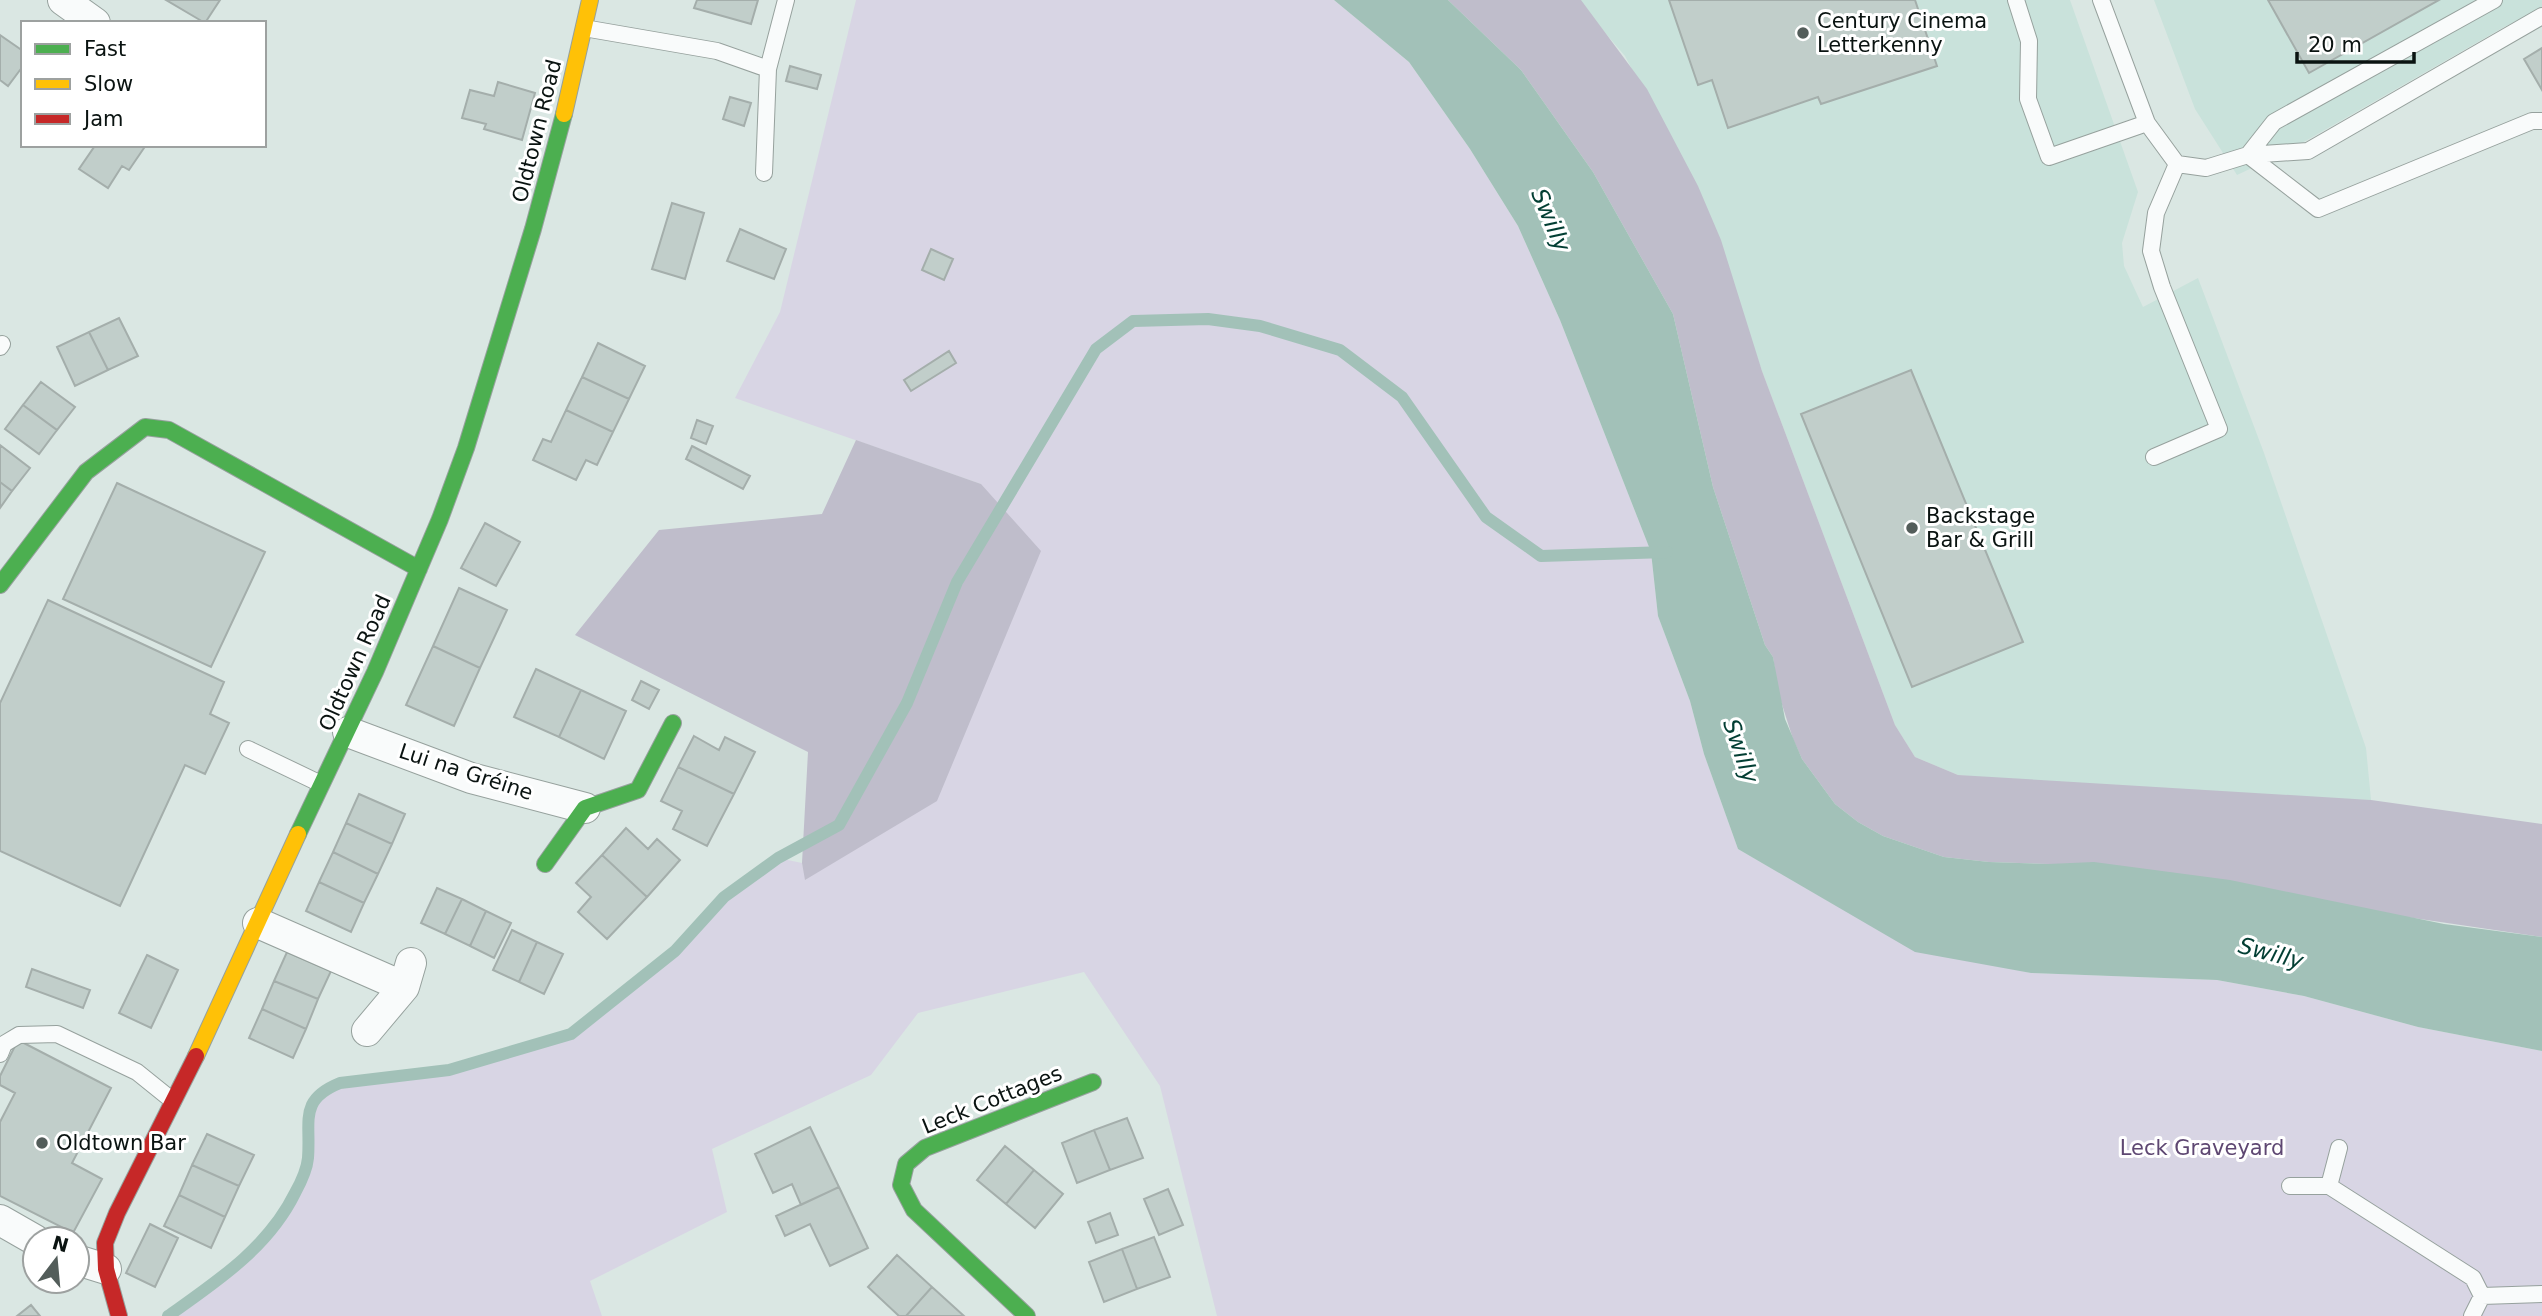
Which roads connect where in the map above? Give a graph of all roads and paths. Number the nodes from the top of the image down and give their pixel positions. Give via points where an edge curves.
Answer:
1 (64, 0) edge
2 (590, 0) edge
3 (786, 0) edge
4 (2016, 0) edge
5 (2101, 0) edge
6 (2494, 0) edge
7 (2542, 16) edge
8 (91, 21) edge
9 (584, 28) junction
10 (768, 69) junction
11 (2542, 121) edge
12 (2147, 123) junction
13 (2248, 155) junction
14 (2177, 164) junction
15 (764, 173) dead end
16 (2154, 457) dead end
17 (419, 569) junction
18 (0, 585) edge
19 (673, 723) dead end
20 (348, 732) junction
21 (248, 749) dead end
22 (321, 784) junction
23 (585, 808) junction
24 (545, 864) dead end
25 (258, 923) junction
26 (368, 1031) dead end
27 (0, 1054) edge
28 (1093, 1082) dead end
29 (173, 1101) junction
30 (2339, 1148) dead end
31 (2329, 1185) junction
32 (2290, 1186) dead end
33 (0, 1220) edge
34 (21, 1232) edge
35 (91, 1264) edge
36 (106, 1269) junction
37 (2542, 1294) edge
38 (2482, 1296) junction
39 (119, 1316) edge
40 (1027, 1316) edge
41 (2472, 1316) edge

1 - 8 street
2 - 9 street, Oldtown Road
3 - 10 lane
4 - 12 lane via 2029,41 2028,99 2049,157
5 - 12 lane
6 - 13 lane via 2274,122
7 - 13 lane via 2308,150
9 - 10 lane via 717,51
9 - 17 street, Oldtown Road via 551,164 485,391
10 - 15 lane
11 - 13 lane via 2532,121 2318,209
12 - 14 lane
13 - 14 lane via 2206,169
14 - 16 lane via 2155,213 2151,251 2219,429
17 - 18 street via 169,430 145,426 86,472
17 - 20 street, Oldtown Road
19 - 23 street via 638,790
20 - 22 street, Oldtown Road
20 - 23 street, Lui na Gréine via 471,778
21 - 22 lane
22 - 25 street, Oldtown Road
23 - 24 street
25 - 26 street via 407,975
25 - 29 street, Oldtown Road
27 - 29 lane via 4,1044 19,1035 57,1034 137,1072
28 - 40 street, Leck Cottages via 925,1148 906,1164 901,1185 914,1210
29 - 36 street, Oldtown Road via 105,1243
30 - 31 lane
31 - 32 lane
31 - 38 lane via 2473,1278
33 - 34 street
35 - 36 street
36 - 39 street, Oldtown Road
37 - 38 lane
38 - 41 lane

